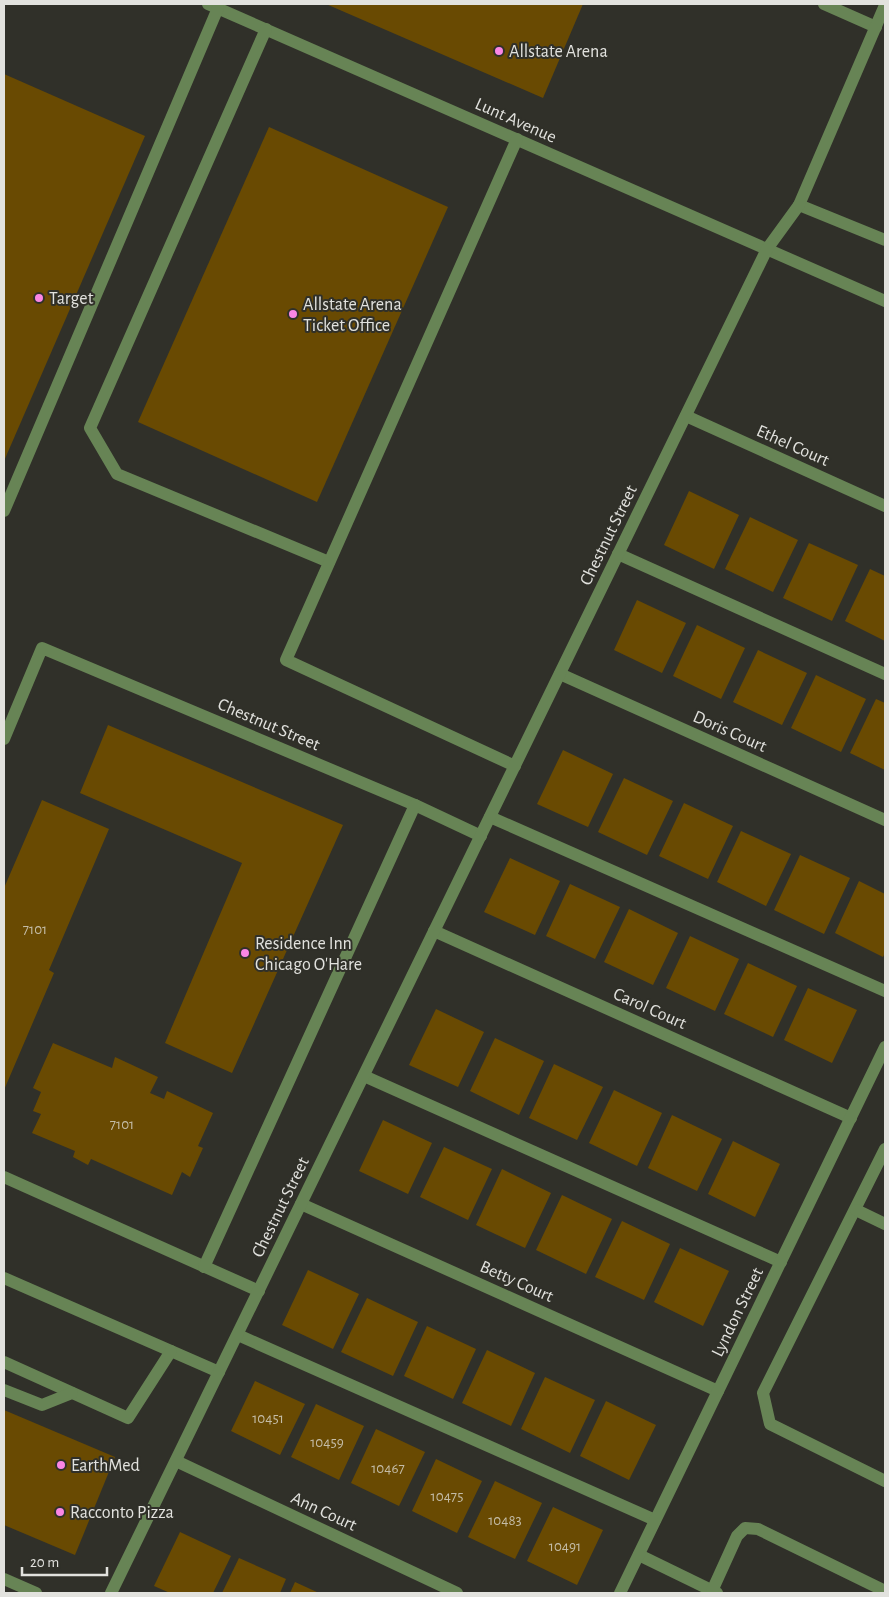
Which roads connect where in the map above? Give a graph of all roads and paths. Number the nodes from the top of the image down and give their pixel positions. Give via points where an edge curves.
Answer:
1 (824, 4) edge
2 (885, 5) edge
3 (213, 6) edge
4 (876, 27) junction
5 (266, 29) junction
6 (517, 139) junction
7 (799, 205) junction
8 (885, 240) edge
9 (767, 249) junction
10 (885, 302) edge
11 (686, 416) junction
12 (885, 506) edge
13 (4, 511) edge
14 (618, 554) junction
15 (329, 562) junction
16 (560, 674) junction
17 (885, 674) edge
18 (4, 738) edge
19 (515, 766) junction
20 (415, 805) junction
21 (490, 817) junction
22 (885, 820) edge
23 (481, 836) junction
24 (434, 931) junction
25 (885, 992) edge
26 (885, 1047) edge
27 (364, 1076) junction
28 (851, 1118) junction
29 (885, 1149) edge
30 (4, 1177) edge
31 (301, 1204) junction
32 (856, 1210) junction
33 (885, 1224) edge
34 (781, 1262) junction
35 (204, 1267) junction
36 (5, 1282) edge
37 (259, 1292) junction
38 (238, 1335) junction
39 (171, 1351) junction
40 (4, 1362) edge
41 (219, 1372) junction
42 (4, 1390) edge
43 (718, 1391) junction
44 (72, 1393) junction
45 (176, 1461) junction
46 (885, 1481) edge
47 (655, 1520) junction
48 (639, 1555) junction
49 (4, 1579) edge
50 (885, 1591) edge
51 (714, 1592) edge
52 (34, 1593) edge
53 (112, 1593) edge
54 (457, 1593) edge
55 (620, 1593) edge

1 - 4 street
2 - 4 street, Chestnut Street
3 - 5 street, Lunt Avenue
3 - 13 street
4 - 7 street, Chestnut Street
5 - 6 street, Lunt Avenue
5 - 15 street via 90,428 117,474
6 - 9 street, Lunt Avenue
6 - 15 street
7 - 8 street
7 - 9 street, Chestnut Street
9 - 10 street, Lunt Avenue
9 - 11 street, Chestnut Street
11 - 12 street, Ethel Court
11 - 14 street, Chestnut Street
14 - 16 street, Chestnut Street
14 - 17 street
15 - 19 street via 286,660
16 - 19 street, Chestnut Street
16 - 22 street, Doris Court
18 - 20 street, Chestnut Street via 42,648
19 - 21 street, Chestnut Street
20 - 23 street, Chestnut Street
20 - 35 street
21 - 23 street, Chestnut Street
21 - 25 street
23 - 24 street, Chestnut Street
24 - 27 street, Chestnut Street
24 - 28 street, Carol Court
26 - 28 street, Lyndon Street
27 - 31 street, Chestnut Street
27 - 34 street
28 - 34 street, Lyndon Street
29 - 32 street
30 - 35 street
31 - 37 street, Chestnut Street
31 - 43 street, Betty Court
32 - 33 street
32 - 46 street via 763,1393 770,1424
34 - 43 street, Lyndon Street
35 - 37 street
36 - 39 street
37 - 38 street, Chestnut Street
38 - 41 street, Chestnut Street
38 - 47 street
39 - 41 street
39 - 44 street via 128,1418
40 - 44 street
41 - 45 street, Chestnut Street
42 - 44 street via 42,1405
43 - 47 street, Lyndon Street
45 - 53 street, Chestnut Street
45 - 54 street, Ann Court
47 - 48 street, Lyndon Street
48 - 51 street
48 - 55 street, Lyndon Street
49 - 52 street
50 - 51 street via 758,1529 745,1528 737,1536

